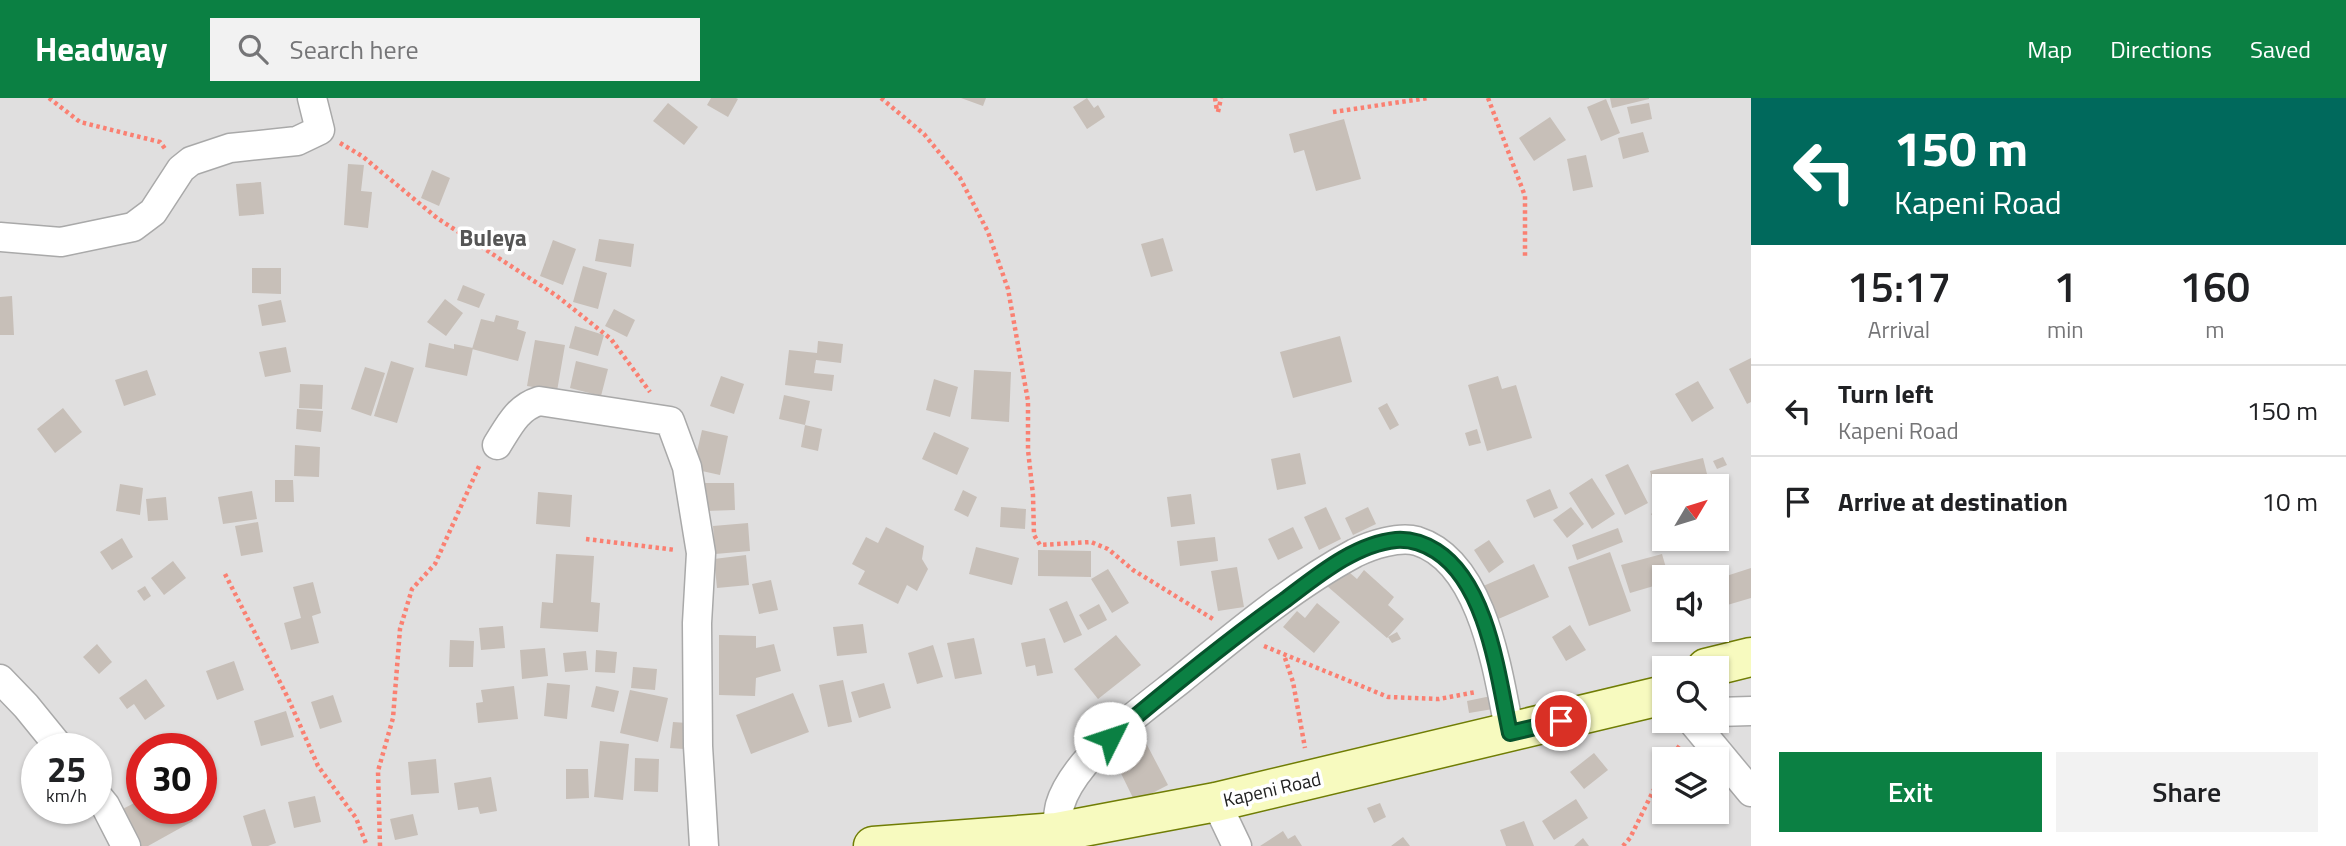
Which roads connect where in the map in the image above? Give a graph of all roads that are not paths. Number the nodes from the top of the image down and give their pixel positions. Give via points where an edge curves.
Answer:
1 (312, 98) edge
2 (0, 237) edge
3 (497, 445) road end
4 (1751, 657) edge
5 (1729, 662) edge
6 (0, 679) edge
7 (1652, 699) edge
8 (1751, 711) edge
9 (1729, 712) edge
10 (48, 733) edge
11 (1510, 733) junction
12 (1702, 733) edge
13 (1751, 792) edge
14 (1216, 802) junction
15 (112, 819) edge
16 (1054, 839) edge
17 (126, 846) edge
18 (704, 846) edge
19 (873, 846) edge
20 (1237, 846) edge

1 - 2 street via 320,130 297,141 230,148 202,156 181,169 153,212 133,228 61,242
3 - 18 street via 519,411 539,401 670,421 687,467 701,553 698,746
4 - 5 main road
6 - 10 street
7 - 11 main road, Kapeni Road
8 - 9 street
11 - 14 main road, Kapeni Road
11 - 16 street via 1479,607 1457,572 1437,552 1416,541 1395,540 1357,552 1309,582 1237,633 1110,738 1084,765 1061,804
12 - 13 street
14 - 16 main road, Kapeni Road
14 - 20 street
15 - 17 street
16 - 19 main road, Kapeni Road

